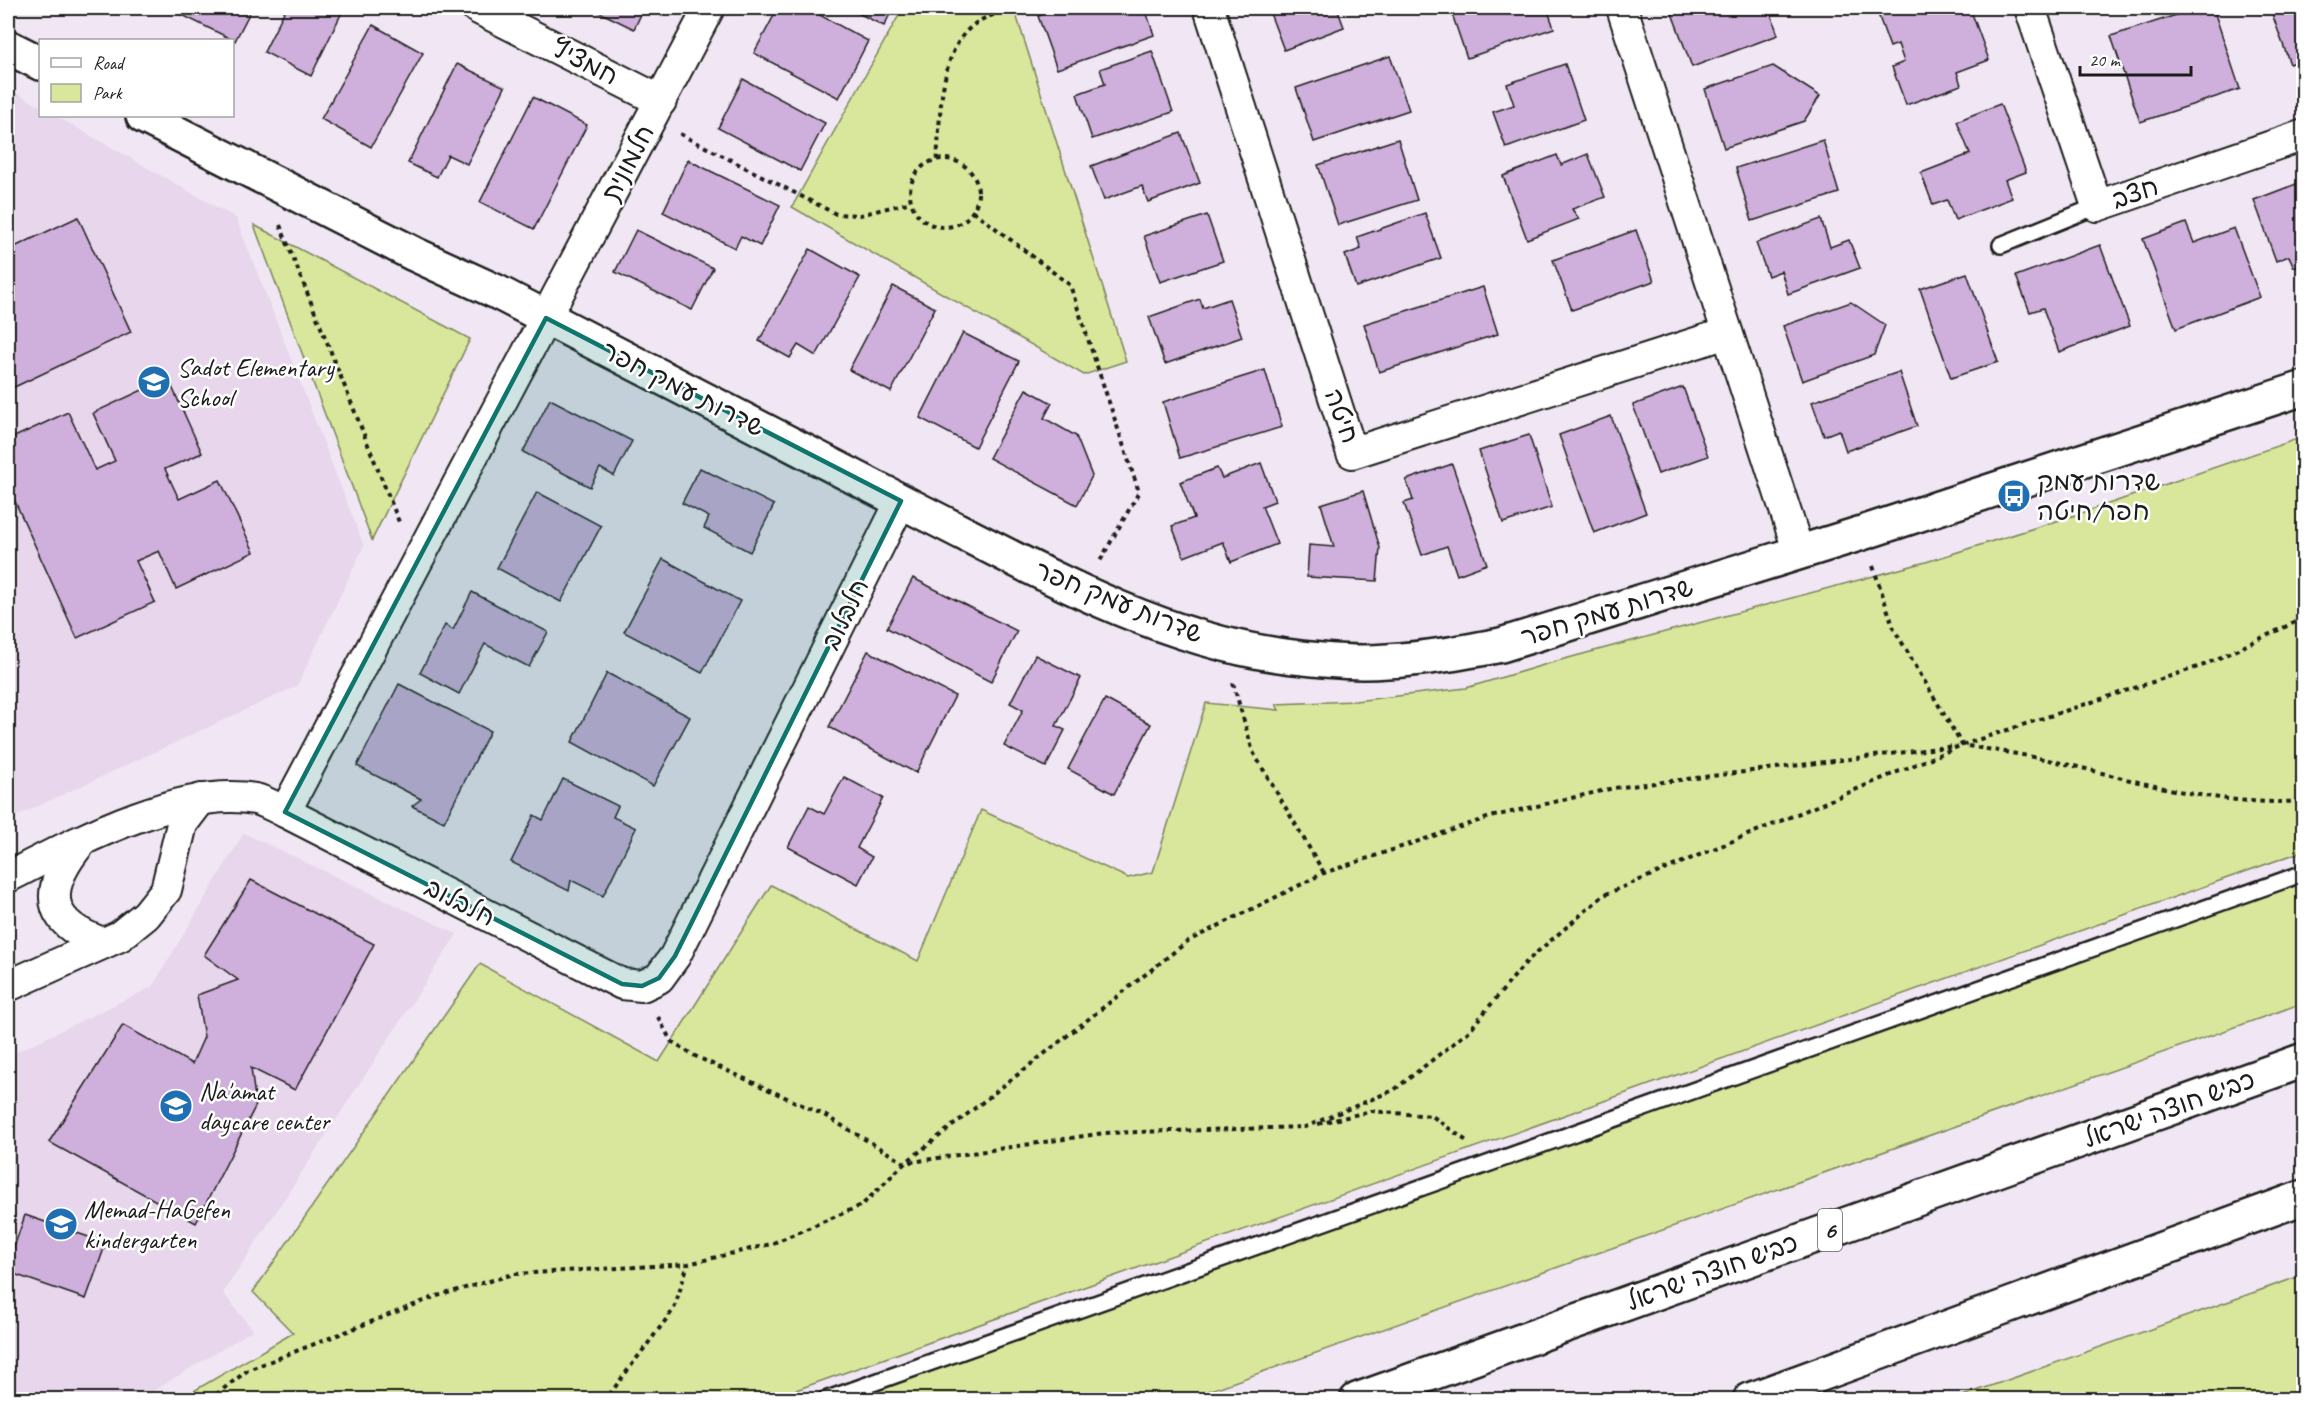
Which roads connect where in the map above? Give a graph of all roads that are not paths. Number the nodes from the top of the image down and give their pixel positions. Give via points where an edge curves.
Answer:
1 (477, 8) edge
2 (709, 8) edge
3 (1209, 8) edge
4 (1622, 8) edge
5 (2031, 8) edge
6 (8, 47) edge
7 (39, 62) edge
8 (656, 110) junction
9 (145, 117) edge
10 (2304, 135) edge
11 (2097, 206) junction
12 (2001, 245) dead end
13 (546, 318) junction
14 (1727, 333) junction
15 (2304, 388) edge
16 (902, 501) junction
17 (1799, 553) junction
18 (201, 799) junction
19 (285, 812) junction
20 (129, 821) junction
21 (83, 839) junction
22 (2304, 873) edge
23 (8, 877) edge
24 (166, 890) junction
25 (103, 943) junction
26 (8, 986) edge
27 (2304, 1060) edge
28 (2304, 1197) edge
29 (825, 1400) edge
30 (1357, 1400) edge
31 (1750, 1400) edge

1 - 8 street, חמציץ
2 - 8 street, חלמונית
3 - 14 street, חיטה via 1352,453
4 - 14 street
5 - 11 street, חצב
6 - 7 main road
8 - 13 street, חלמונית
9 - 13 main road, שדרות עמק חפר
10 - 11 street, חצב
11 - 12 lane
13 - 16 main road, שדרות עמק חפר
13 - 19 street
14 - 17 street
15 - 17 main road, שדרות עמק חפר
16 - 17 main road, שדרות עמק חפר via 1084,591 1178,631 1276,654 1328,660 1386,662 1501,645
16 - 19 street, חלבלוב via 675,956 658,978 642,987 622,984
18 - 19 street, חלבלוב via 257,799
18 - 20 street, חלבלוב
18 - 24 street via 182,824
20 - 21 street
20 - 24 street via 144,826 155,836 165,855
21 - 23 street
21 - 25 street via 58,878 54,897 57,913 82,936
22 - 29 lane
24 - 25 street via 146,915 120,936
25 - 26 street
27 - 30 main road, כביש חוצה ישראל / 6
28 - 31 main road

